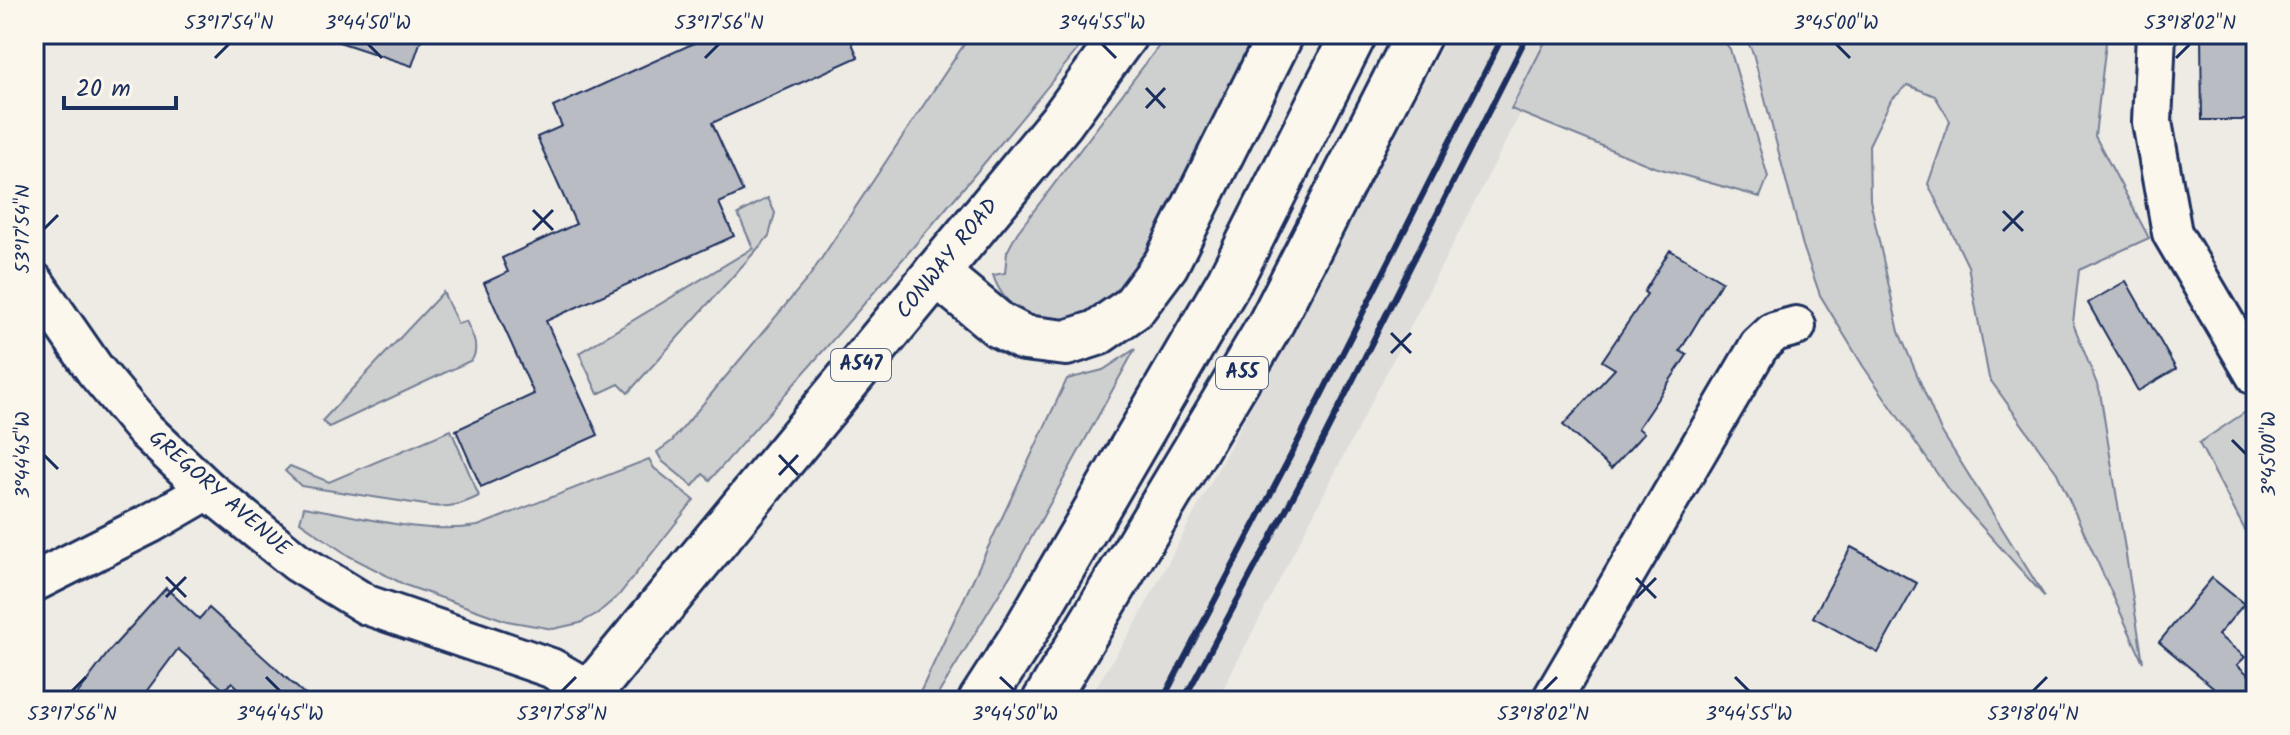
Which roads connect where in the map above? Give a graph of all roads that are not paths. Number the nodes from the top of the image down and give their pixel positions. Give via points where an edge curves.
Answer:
1 (1125, 34) edge
2 (1281, 34) edge
3 (1354, 34) edge
4 (1419, 34) edge
5 (2156, 34) edge
6 (936, 273) junction
7 (34, 282) edge
8 (1796, 326) dead end
9 (2256, 376) edge
10 (208, 490) junction
11 (34, 582) edge
12 (587, 696) edge
13 (981, 701) edge
14 (1045, 701) edge
15 (1551, 701) edge

1 - 6 main road, CONWAY ROAD / A547 via 1061,122
2 - 6 main road via 1166,264 1133,308 1097,333 1066,343 1024,338 999,325
3 - 13 main road, A55 via 1230,280
4 - 14 main road, A55 via 1270,325
5 - 9 street via 2152,122 2172,233
6 - 12 main road, CONWAY ROAD / A547
7 - 10 street, GREGORY AVENUE via 145,430
8 - 15 street via 1774,332 1759,346
10 - 11 street
10 - 12 street, GREGORY AVENUE via 297,562 367,605 551,668

